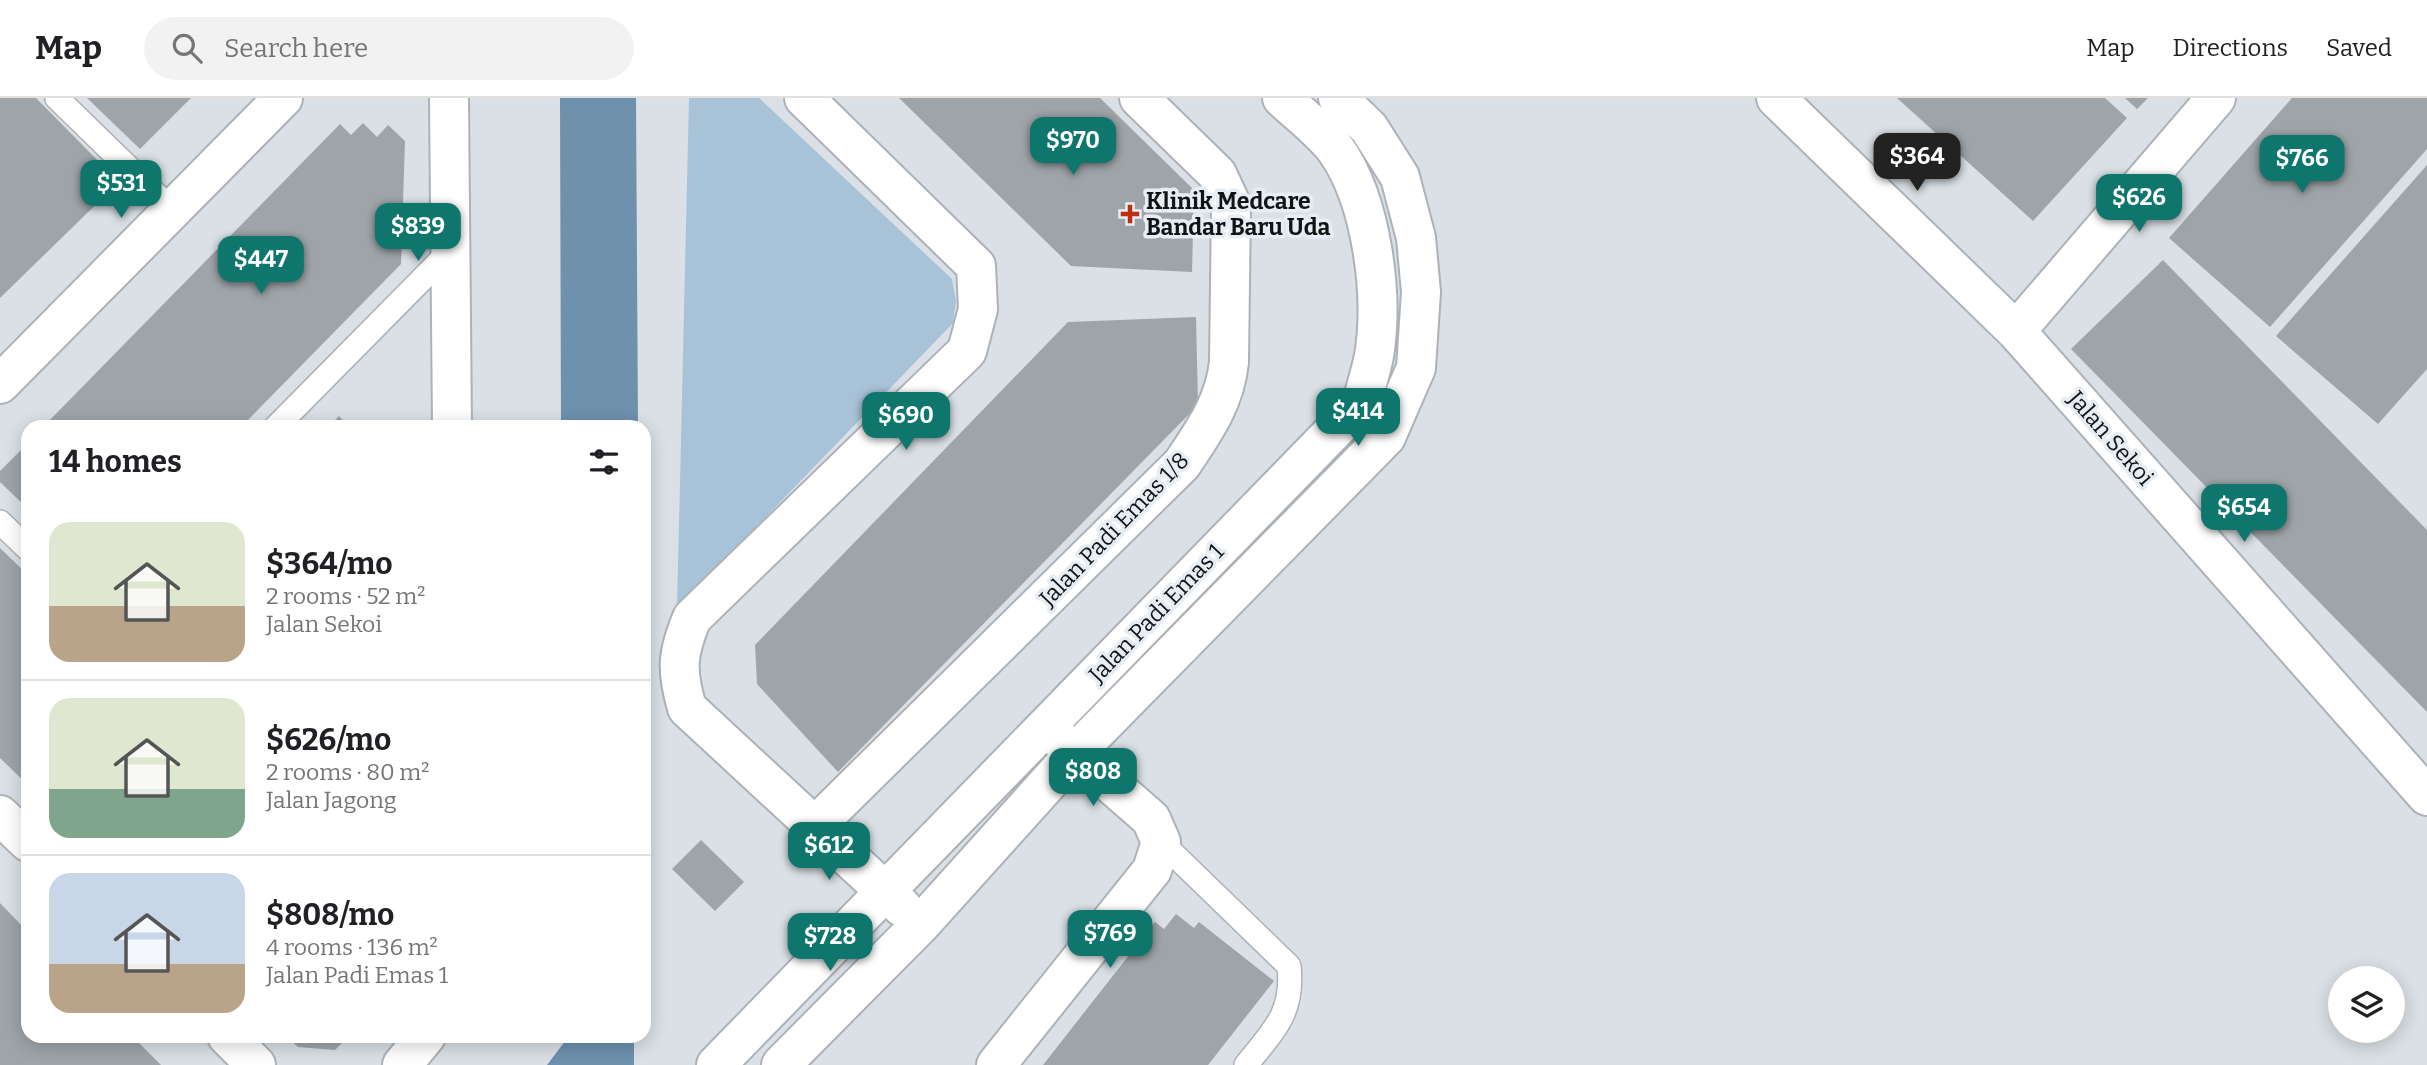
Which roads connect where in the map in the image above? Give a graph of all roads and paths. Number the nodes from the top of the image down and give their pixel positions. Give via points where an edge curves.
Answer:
1 (57, 98) edge
2 (284, 98) edge
3 (449, 98) edge
4 (804, 98) edge
5 (1139, 98) edge
6 (1282, 98) edge
7 (1338, 98) edge
8 (1776, 98) edge
9 (2216, 98) edge
10 (172, 210) junction
11 (448, 253) junction
12 (2016, 331) junction
13 (0, 384) edge
14 (283, 420) edge
15 (452, 420) edge
16 (0, 522) edge
17 (21, 542) edge
18 (1045, 727) junction
19 (1075, 753) junction
20 (2427, 796) edge
21 (0, 815) edge
22 (813, 828) junction
23 (21, 835) edge
24 (1161, 842) junction
25 (884, 891) junction
26 (921, 924) junction
27 (234, 1043) edge
28 (420, 1043) edge
29 (257, 1065) edge
30 (402, 1065) edge
31 (716, 1065) edge
32 (781, 1065) edge
33 (996, 1065) edge
34 (1246, 1065) edge

1 - 10 lane
2 - 10 street
3 - 11 street
4 - 22 street via 976,266 978,309 967,351 692,618 679,648 678,678 687,708
5 - 22 street, Jalan Padi Emas 1/8 via 1217,174 1231,204 1226,386 1210,423 1182,464
6 - 18 street, Jalan Padi Emas 1 via 1335,149 1359,196 1372,238 1374,355 1362,402
7 - 19 street, Jalan Padi Emas 1 via 1369,128 1400,177 1416,238 1421,292 1416,368 1386,437
8 - 12 street, Jalan Sekoi
9 - 12 street
10 - 13 street
11 - 14 lane
11 - 15 street
12 - 20 street, Jalan Sekoi
16 - 17 lane
18 - 19 street
18 - 25 street, Jalan Padi Emas 1
19 - 24 street via 1151,819
19 - 26 street, Jalan Padi Emas 1
21 - 23 street
22 - 25 street
24 - 33 street via 1152,870
24 - 34 lane via 1289,966 1291,989 1284,1018
25 - 26 street
25 - 31 street, Jalan Padi Emas 1
26 - 32 street, Jalan Padi Emas 1
27 - 29 street
28 - 30 street

